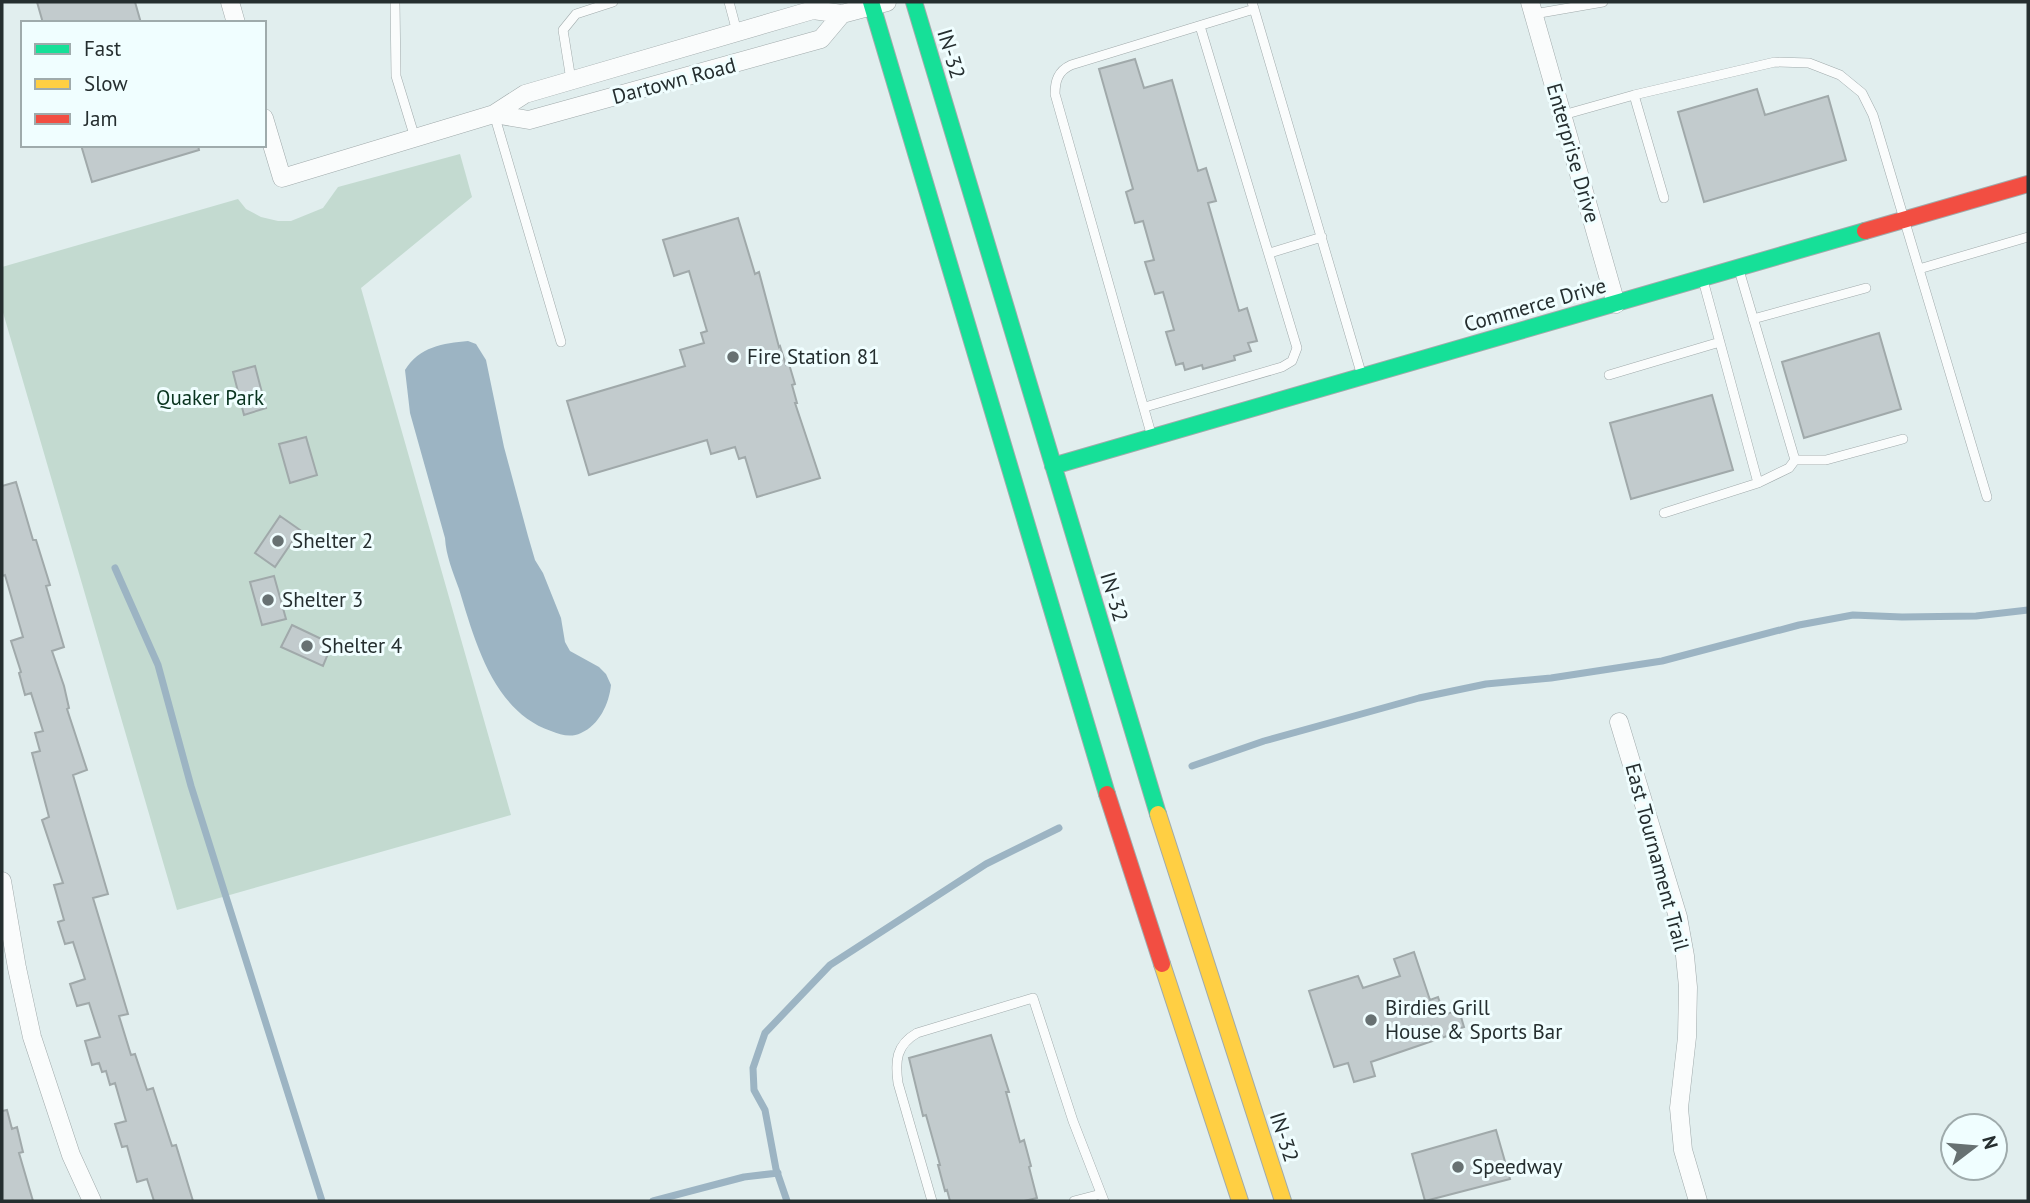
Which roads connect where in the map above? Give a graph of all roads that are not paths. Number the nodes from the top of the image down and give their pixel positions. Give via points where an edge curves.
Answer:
1 (230, 2) edge
2 (395, 2) edge
3 (613, 2) edge
4 (729, 2) edge
5 (914, 2) edge
6 (1604, 2) edge
7 (877, 3) edge
8 (1253, 6) edge
9 (1532, 8) edge
10 (842, 14) junction
11 (235, 21) edge
12 (1200, 26) junction
13 (737, 32) junction
14 (571, 80) junction
15 (1634, 95) junction
16 (494, 114) junction
17 (1563, 115) junction
18 (266, 125) edge
19 (415, 138) junction
20 (2028, 184) edge
21 (1664, 198) dead end
22 (1904, 220) junction
23 (1322, 237) junction
24 (2028, 237) edge
25 (1270, 253) junction
26 (1739, 268) junction
27 (1919, 269) junction
28 (1703, 279) junction
29 (1866, 288) dead end
30 (1616, 304) junction
31 (1754, 319) junction
32 (561, 342) dead end
33 (1720, 342) junction
34 (1609, 375) dead end
35 (1362, 377) junction
36 (1145, 407) junction
37 (1153, 438) junction
38 (1903, 439) dead end
39 (1795, 460) junction
40 (1053, 466) junction
41 (1758, 483) junction
42 (1987, 497) dead end
43 (1664, 513) dead end
44 (1619, 722) dead end
45 (2, 881) edge
46 (1102, 1197) edge
47 (93, 1201) edge
48 (932, 1201) edge
49 (1074, 1201) edge
50 (1240, 1201) edge
51 (1283, 1201) edge
52 (1698, 1201) edge

1 - 11 street
2 - 19 lane via 396,76
3 - 14 lane via 576,14 564,30
4 - 13 lane
5 - 40 main road, IN-32
6 - 9 lane
7 - 10 street, Dartown Road
7 - 50 main road via 1118,830
8 - 12 lane
8 - 23 lane
9 - 17 street, Enterprise Drive
10 - 13 street, Dartown Road via 813,10
10 - 16 street, Dartown Road via 821,39 745,61 529,120
12 - 25 lane
12 - 36 lane via 1071,65 1055,84
13 - 14 street, Dartown Road
14 - 16 street, Dartown Road via 525,94
15 - 17 lane
15 - 21 lane
15 - 22 lane via 1775,62 1809,63 1840,75 1862,93 1872,115
16 - 19 street, Dartown Road
16 - 32 lane
17 - 30 street, Enterprise Drive
18 - 19 street, Dartown Road via 282,178
20 - 22 main road, Commerce Drive
22 - 26 main road, Commerce Drive
22 - 27 lane
23 - 25 lane
23 - 35 lane
24 - 27 lane
25 - 36 lane via 1295,338 1292,361
26 - 28 main road, Commerce Drive
26 - 31 lane
27 - 42 lane
28 - 30 main road, Commerce Drive
28 - 33 lane
29 - 31 lane
30 - 35 main road, Commerce Drive
31 - 39 lane
33 - 34 lane
33 - 41 lane
35 - 37 main road, Commerce Drive
36 - 37 lane
37 - 40 main road, Commerce Drive
38 - 39 lane via 1826,460
39 - 41 lane via 1789,468
40 - 51 main road, IN-32 via 1161,824
41 - 43 lane
44 - 52 street, East Tournament Trail via 1678,917 1685,956 1687,1037 1679,1108 1683,1150
45 - 47 street via 32,1037 71,1155
46 - 48 lane via 1033,998 917,1032 901,1045 898,1083
46 - 49 lane

